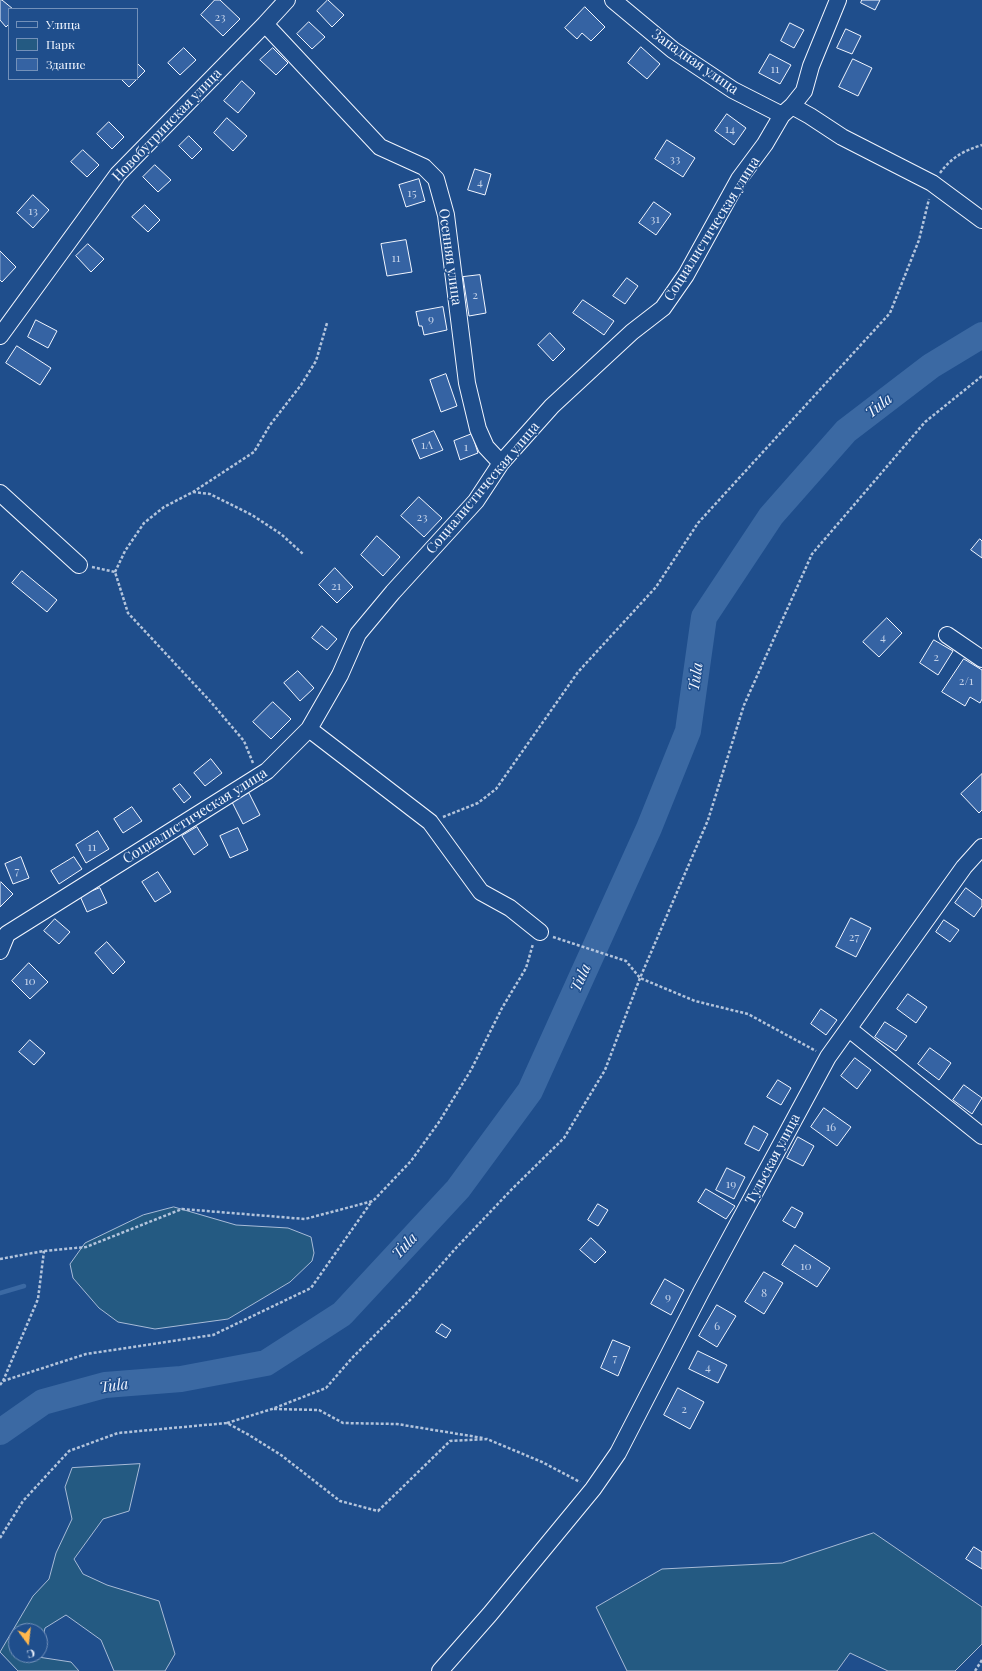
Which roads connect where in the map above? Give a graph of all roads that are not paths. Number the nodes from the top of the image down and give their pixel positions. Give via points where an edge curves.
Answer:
1 (287, 0) edge
2 (613, 0) edge
3 (838, 0) edge
4 (265, 24) junction
5 (787, 111) junction
6 (982, 220) edge
7 (0, 336) edge
8 (502, 463) junction
9 (0, 493) edge
10 (79, 565) road end
11 (947, 635) dead end
12 (982, 659) edge
13 (309, 729) junction
14 (982, 848) edge
15 (4, 931) edge
16 (540, 932) road end
17 (0, 951) edge
18 (848, 1029) junction
19 (982, 1136) edge
20 (440, 1671) edge

1 - 4 street, Новобугринская улица
2 - 5 street, Западная улица via 679,54 733,90
3 - 5 street, Социалистическая улица via 811,66 804,91
4 - 7 street, Новобугринская улица via 118,174
4 - 8 street, Осенняя улица via 380,147 424,167 436,179 446,214 467,383 478,429 486,447
5 - 6 street, Западная улица via 810,116 842,137 932,183
5 - 8 street, Социалистическая улица via 739,179 686,275 663,308 632,332 552,406
8 - 13 street, Социалистическая улица via 476,501 358,634 340,675
9 - 10 street
11 - 12 street
13 - 15 street, Социалистическая улица via 259,777
13 - 16 street via 430,822 481,892 510,908
14 - 18 street, Тульская улица via 964,867
15 - 17 street, Социалистическая улица
18 - 19 street
18 - 20 street, Тульская улица via 828,1057 618,1453 593,1489

